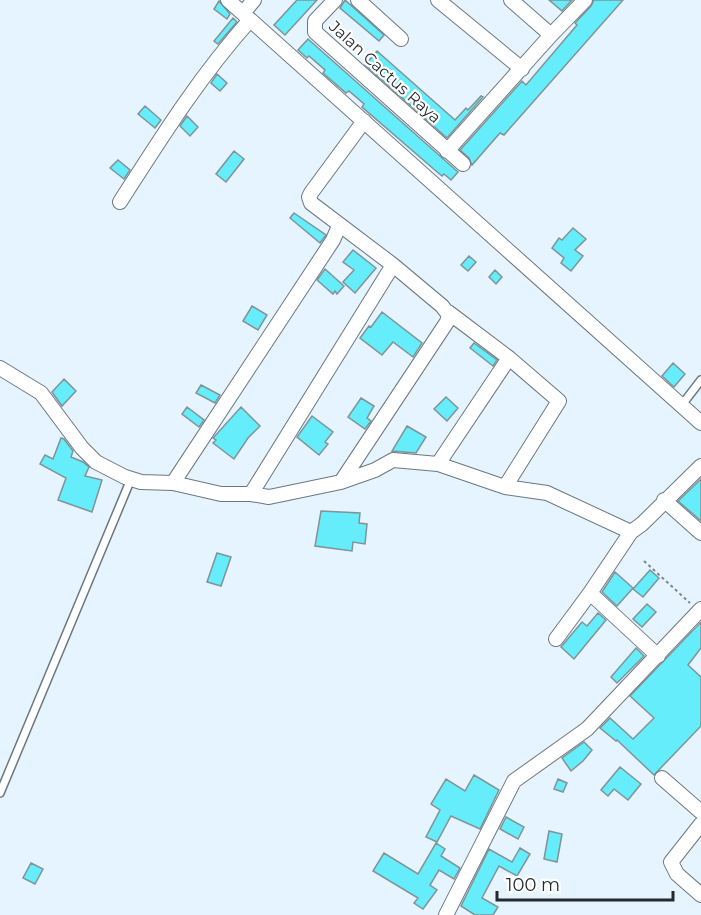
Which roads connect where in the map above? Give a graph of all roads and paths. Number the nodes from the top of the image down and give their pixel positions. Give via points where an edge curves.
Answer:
1 (228, 0) edge
2 (254, 0) edge
3 (335, 0) edge
4 (358, 0) edge
5 (438, 0) edge
6 (512, 0) edge
7 (585, 0) edge
8 (246, 16) junction
9 (550, 35) junction
10 (401, 39) dead end
11 (522, 69) junction
12 (364, 121) junction
13 (447, 151) junction
14 (463, 164) dead end
15 (120, 202) dead end
16 (339, 226) junction
17 (393, 265) junction
18 (448, 312) junction
19 (509, 358) junction
20 (0, 368) edge
21 (701, 380) edge
22 (681, 406) junction
23 (701, 423) edge
24 (438, 464) junction
25 (701, 466) edge
26 (131, 479) junction
27 (341, 482) junction
28 (173, 483) junction
29 (506, 487) junction
30 (251, 494) junction
31 (664, 500) junction
32 (631, 532) junction
33 (701, 533) edge
34 (644, 561) dead end
35 (590, 593) junction
36 (700, 610) edge
37 (556, 639) dead end
38 (658, 656) junction
39 (662, 778) dead end
40 (0, 793) edge
41 (701, 812) edge
42 (701, 824) edge
43 (701, 895) edge
44 (446, 915) edge

1 - 8 street
2 - 8 street
3 - 13 street, Jalan Cactus Raya via 315,21 315,32
4 - 10 street
5 - 11 street
6 - 9 street
7 - 9 street
8 - 12 street
8 - 15 street via 176,113
9 - 11 street
11 - 13 street
12 - 16 street via 309,197 319,211
12 - 22 street
13 - 14 street, Jalan Cactus Raya
16 - 17 street
16 - 28 street
17 - 18 street
17 - 30 street
18 - 19 street
18 - 27 street via 447,322
19 - 24 street
19 - 29 street via 559,401
20 - 26 street via 41,393 96,462
21 - 22 lane
22 - 23 street
24 - 27 street via 393,460
24 - 29 street
25 - 31 street
26 - 28 street
26 - 40 lane
27 - 30 street via 284,495
28 - 30 street via 222,494
29 - 32 street via 547,493
31 - 32 street
31 - 33 street
32 - 35 street
34 - 36 path
35 - 37 street
35 - 38 street
36 - 38 street
38 - 44 street via 588,729 514,782
39 - 41 street
42 - 43 street via 671,862 676,874

